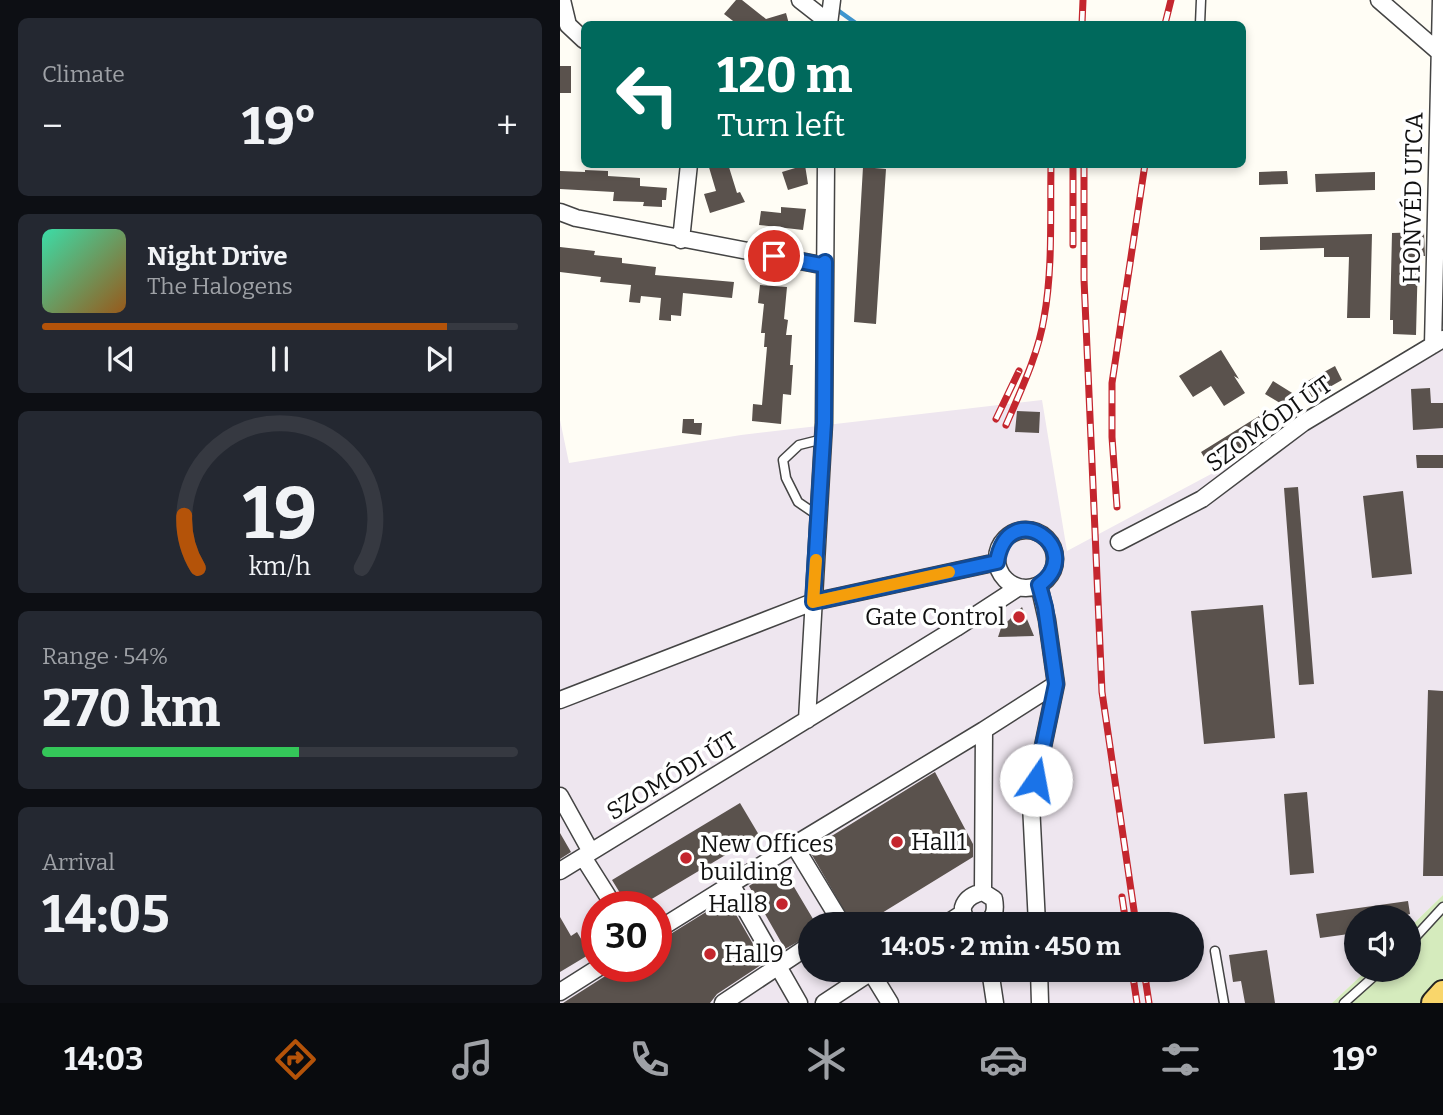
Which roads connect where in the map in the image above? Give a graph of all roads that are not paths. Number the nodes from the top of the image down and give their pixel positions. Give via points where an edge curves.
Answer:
1 (562, 0) edge
2 (800, 0) edge
3 (1201, 0) edge
4 (1379, 0) edge
5 (1441, 0) edge
6 (830, 15) edge
7 (1200, 21) edge
8 (581, 37) edge
9 (1439, 52) junction
10 (689, 168) edge
11 (826, 168) edge
12 (560, 212) edge
13 (681, 240) junction
14 (825, 262) junction
15 (1438, 342) edge
16 (823, 439) junction
17 (816, 510) junction
18 (1119, 542) dead end
19 (999, 569) junction
20 (1039, 585) junction
21 (1019, 587) junction
22 (813, 602) junction
23 (978, 615) junction
24 (1056, 684) junction
25 (560, 700) edge
26 (807, 720) junction
27 (984, 730) junction
28 (560, 796) edge
29 (794, 845) junction
30 (587, 854) junction
31 (560, 870) edge
32 (731, 884) junction
33 (606, 891) edge
34 (983, 892) junction
35 (1443, 907) edge
36 (835, 912) edge
37 (966, 912) edge
38 (995, 912) edge
39 (1036, 912) edge
40 (672, 921) edge
41 (1421, 931) edge
42 (1215, 951) dead end
43 (798, 953) edge
44 (778, 966) junction
45 (581, 979) edge
46 (854, 982) edge
47 (878, 982) edge
48 (992, 982) edge
49 (1039, 982) edge
50 (1368, 982) edge
51 (560, 992) edge
52 (1443, 993) edge
53 (723, 1003) edge
54 (799, 1003) edge
55 (824, 1003) edge
56 (890, 1003) edge
57 (995, 1003) edge
58 (1040, 1003) edge
59 (1224, 1003) edge
60 (1344, 1003) edge
61 (1434, 1003) edge

1 - 8 street via 568,25
2 - 6 street via 823,18
3 - 7 lane
4 - 9 street
5 - 9 street, HONVÉD UTCA
9 - 15 street, HONVÉD UTCA
10 - 13 street
11 - 14 street
12 - 13 street
13 - 14 street via 821,265
14 - 16 street
15 - 18 street, SZOMÓDI ÚT via 1303,423 1202,499
16 - 17 street
16 - 17 lane via 799,445 783,460 798,502
17 - 22 street
19 - 20 street via 999,547 1006,537 1017,531 1039,532 1055,554 1052,572
19 - 21 street via 1009,583
19 - 22 street
19 - 23 street via 992,595
20 - 21 street
20 - 24 street
21 - 23 street, SZOMÓDI ÚT
22 - 25 street
22 - 26 street
23 - 26 street, SZOMÓDI ÚT
24 - 27 street
24 - 39 street via 1031,804
26 - 30 street, SZOMÓDI ÚT
27 - 29 street
27 - 34 street
28 - 30 street
29 - 32 street
29 - 36 street
30 - 31 street, SZOMÓDI ÚT
30 - 33 street
32 - 40 street
32 - 44 street
34 - 37 street via 964,902
34 - 38 street via 994,899
35 - 41 lane
42 - 59 lane
43 - 44 street
44 - 53 street
44 - 54 street
45 - 51 street
46 - 55 street
47 - 56 street
48 - 57 street
49 - 58 street
50 - 60 lane
52 - 61 main road

